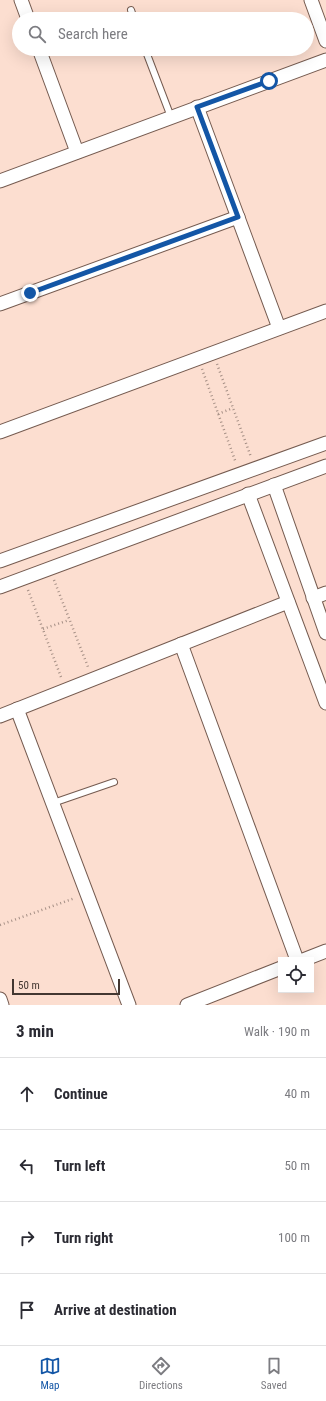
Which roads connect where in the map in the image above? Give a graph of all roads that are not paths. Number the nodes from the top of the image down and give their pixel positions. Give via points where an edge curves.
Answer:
1 (21, 0) edge
2 (311, 0) edge
3 (25, 12) edge
4 (326, 40) edge
5 (42, 56) edge
6 (148, 56) edge
7 (326, 60) edge
8 (197, 107) junction
9 (171, 117) junction
10 (77, 152) junction
11 (0, 181) edge
12 (238, 217) junction
13 (0, 304) edge
14 (326, 310) edge
15 (279, 328) junction
16 (0, 432) edge
17 (326, 443) edge
18 (326, 466) edge
19 (274, 485) junction
20 (248, 494) junction
21 (0, 561) edge
22 (0, 587) edge
23 (326, 593) edge
24 (313, 598) junction
25 (288, 602) junction
26 (326, 633) edge
27 (181, 644) junction
28 (326, 704) edge
29 (17, 709) junction
30 (0, 716) edge
31 (114, 782) dead end
32 (53, 803) junction
33 (326, 951) edge
34 (295, 957) edge
35 (311, 957) edge
36 (278, 969) edge
37 (0, 999) edge
38 (2, 1005) edge
39 (129, 1005) edge
40 (187, 1005) edge

1 - 3 street
2 - 4 street
5 - 10 street
6 - 9 lane
7 - 8 street
8 - 9 street
8 - 12 street
9 - 10 street
10 - 11 street
12 - 13 street
12 - 15 street
14 - 15 street
15 - 16 street
17 - 21 street
18 - 19 street
19 - 20 street
19 - 24 street
20 - 22 street
20 - 25 street
23 - 24 street
24 - 26 street
25 - 27 street
25 - 28 street
27 - 29 street
27 - 34 street
29 - 30 street
29 - 32 street
31 - 32 lane
32 - 39 street
33 - 35 street
36 - 40 street
37 - 38 street

